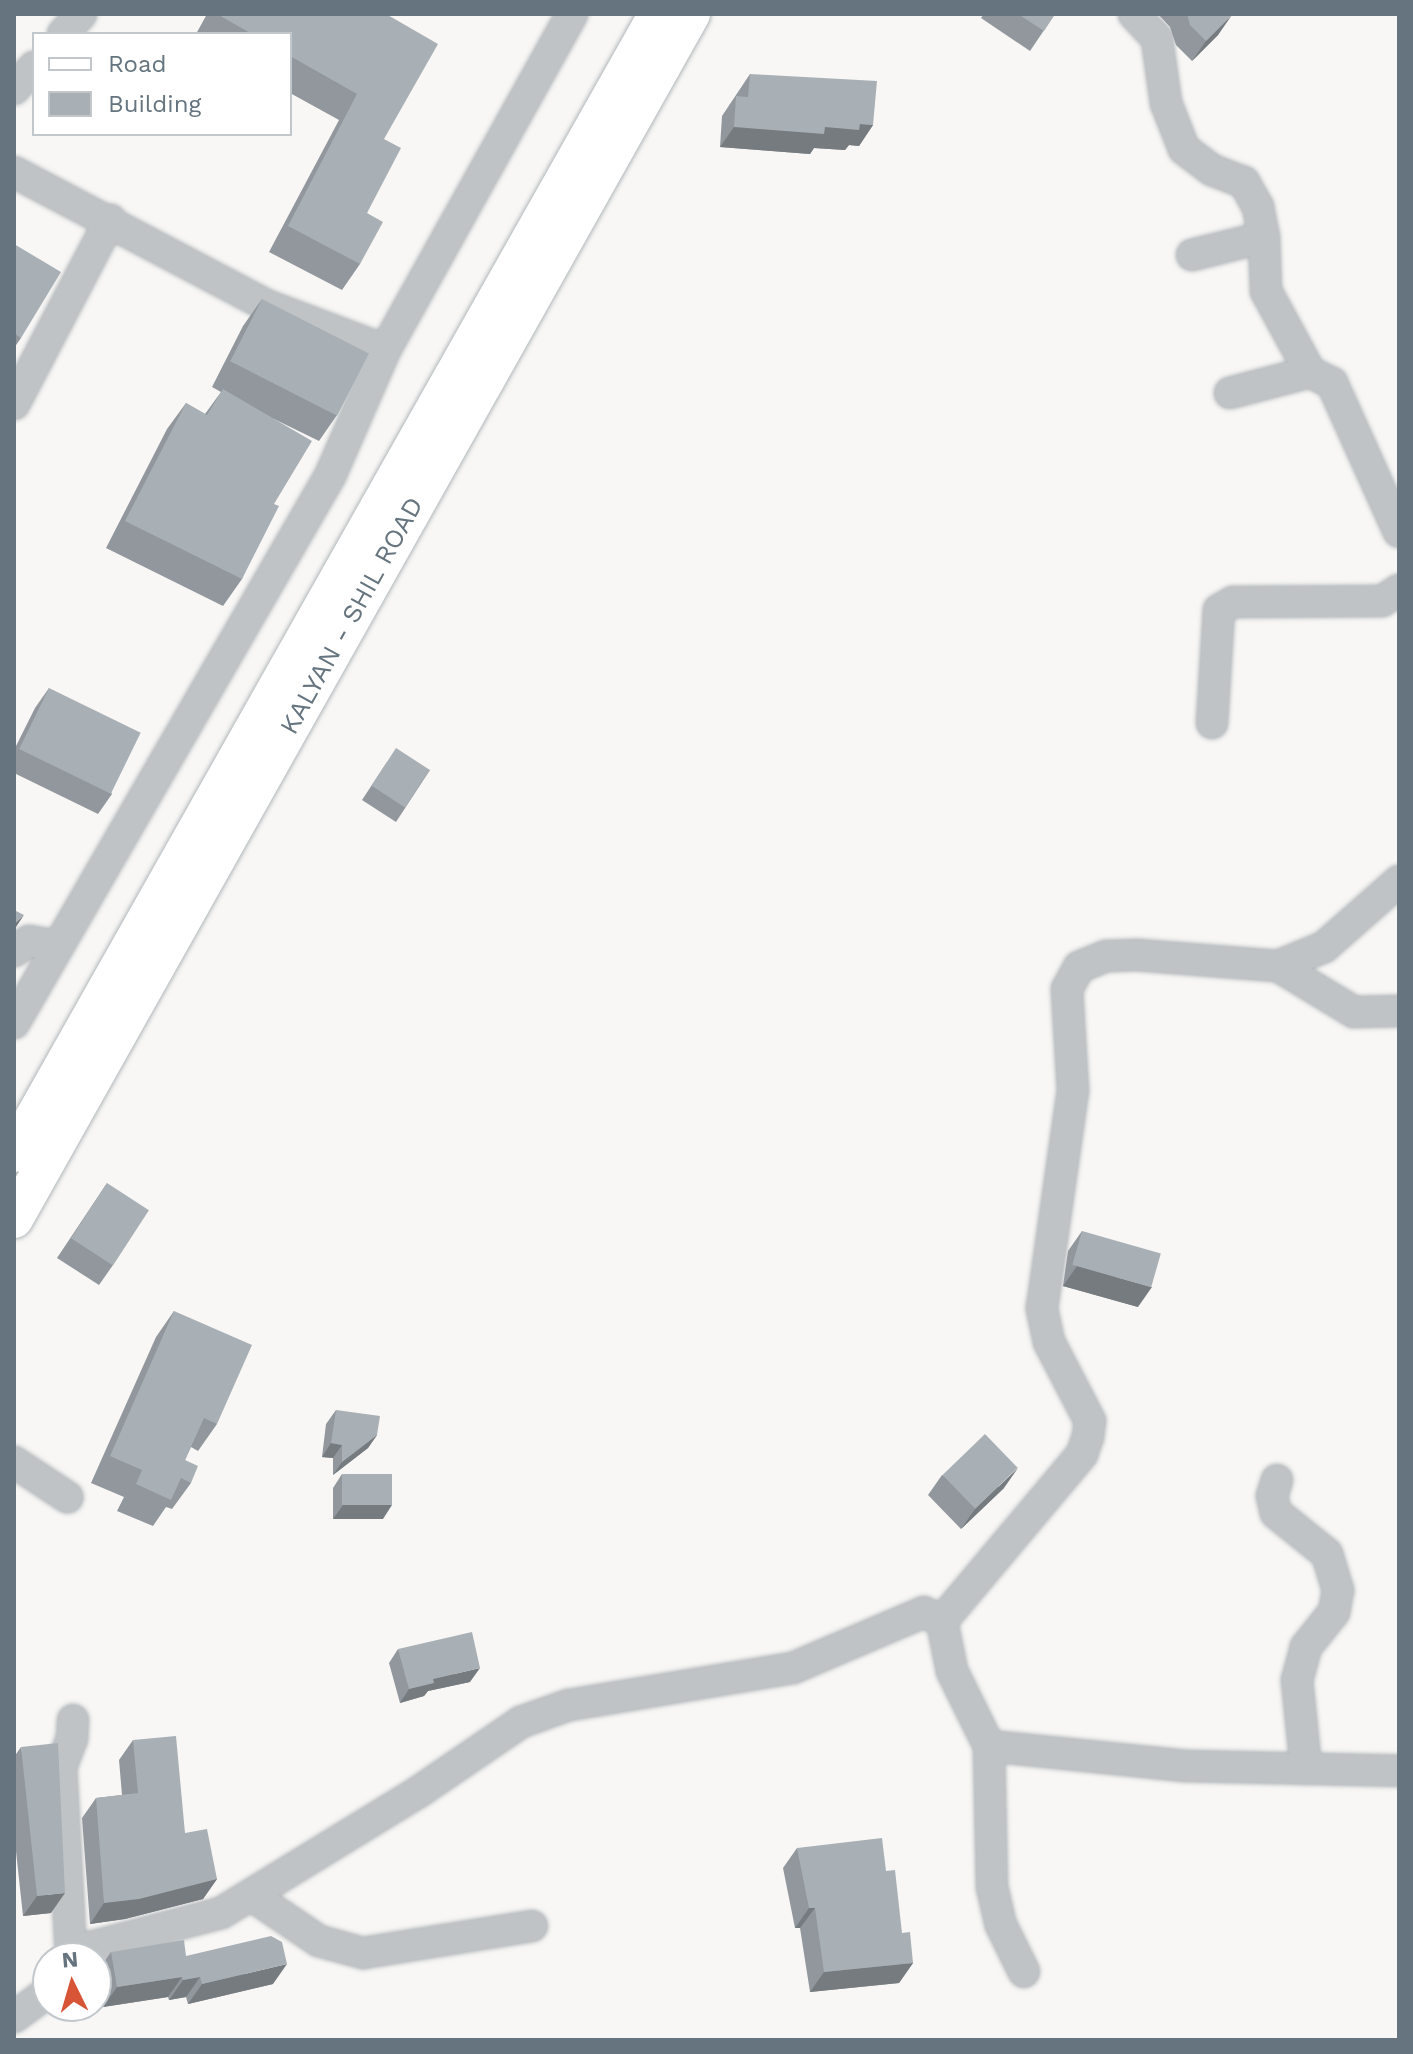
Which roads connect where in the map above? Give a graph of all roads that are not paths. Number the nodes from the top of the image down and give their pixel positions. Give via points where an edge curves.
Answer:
1 (81, 14) edge
2 (572, 14) edge
3 (658, 14) edge
4 (691, 14) edge
5 (1134, 14) edge
6 (65, 32) edge
7 (32, 69) edge
8 (14, 89) edge
9 (14, 172) edge
10 (110, 220) junction
11 (1264, 237) junction
12 (1192, 255) dead end
13 (385, 350) junction
14 (1310, 372) junction
15 (1230, 393) dead end
16 (14, 404) edge
17 (1399, 532) edge
18 (1399, 590) edge
19 (1212, 723) dead end
20 (1399, 881) edge
21 (57, 946) junction
22 (14, 951) edge
23 (1278, 966) junction
24 (22, 989) edge
25 (1399, 1011) edge
26 (14, 1023) edge
27 (21, 1168) edge
28 (14, 1219) edge
29 (14, 1462) edge
30 (1277, 1480) dead end
31 (67, 1497) dead end
32 (942, 1621) junction
33 (73, 1720) dead end
34 (989, 1746) junction
35 (1306, 1769) junction
36 (1399, 1771) edge
37 (251, 1895) junction
38 (532, 1926) dead end
39 (69, 1942) edge
40 (110, 1942) edge
41 (1024, 1972) dead end
42 (32, 2004) edge
43 (14, 2017) edge

1 - 6 street
2 - 13 street
3 - 27 main road, KALYAN - SHIL ROAD
4 - 27 main road, KALYAN - SHIL ROAD
5 - 11 street via 1157,39 1166,103 1184,149 1212,170 1244,182 1258,207
7 - 8 street
9 - 10 street
10 - 13 street via 266,305
10 - 16 street
11 - 12 street
11 - 14 street via 1266,291
13 - 21 street via 330,476
14 - 15 street
14 - 17 street via 1332,383
18 - 19 street via 1382,601 1233,602 1219,610
20 - 23 street via 1324,947
21 - 22 street via 29,941
21 - 24 street
23 - 25 street via 1354,1012
23 - 32 street via 1106,956 1079,967 1067,989 1073,1091 1042,1308 1049,1342 1090,1421 1088,1437 1082,1454
24 - 26 street
27 - 28 main road, KALYAN - SHIL ROAD
29 - 31 street
30 - 35 street via 1272,1496 1276,1513 1327,1554 1338,1590 1334,1612 1306,1647 1298,1670
32 - 34 street via 952,1671
32 - 37 street via 924,1612 793,1668 569,1705 521,1722
33 - 39 street via 61,1767
34 - 35 street via 1186,1766
34 - 41 street via 992,1887 1001,1925
35 - 36 street
37 - 38 street via 319,1941 363,1953
37 - 40 street via 221,1913
42 - 43 street

